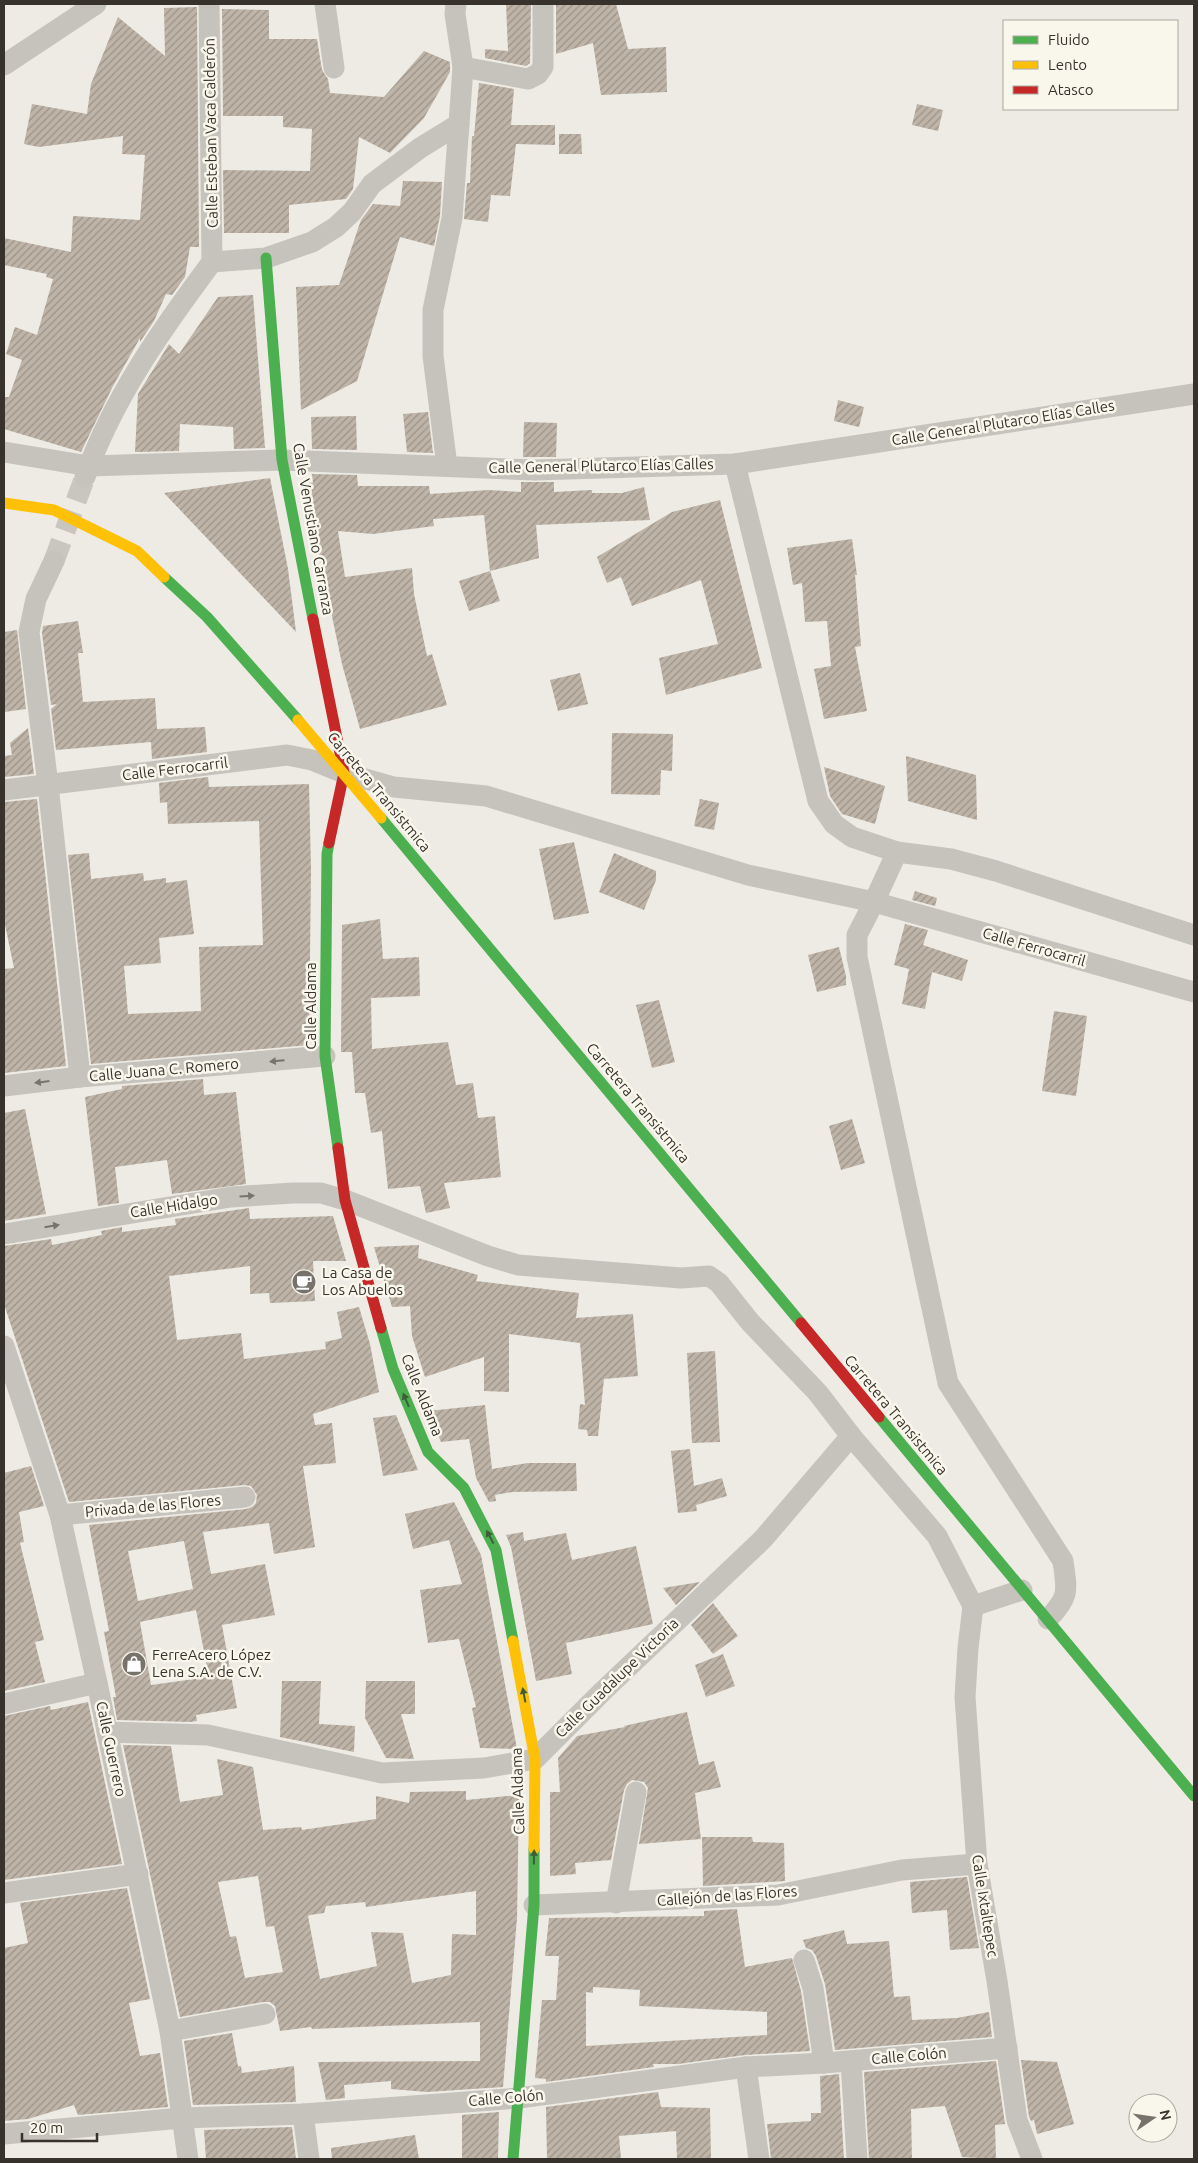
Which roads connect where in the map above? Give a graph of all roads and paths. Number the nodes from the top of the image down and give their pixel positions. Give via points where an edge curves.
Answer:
1 (96, 4) edge
2 (209, 4) edge
3 (325, 4) edge
4 (456, 4) edge
5 (544, 4) edge
6 (4, 65) edge
7 (463, 67) junction
8 (334, 68) dead end
9 (459, 124) junction
10 (266, 258) junction
11 (212, 262) junction
12 (1194, 394) edge
13 (4, 452) edge
14 (282, 460) junction
15 (735, 464) junction
16 (447, 466) junction
17 (87, 472) junction
18 (4, 503) edge
19 (54, 561) tunnel mouth
20 (344, 773) junction
21 (48, 785) junction
22 (4, 790) edge
23 (897, 852) junction
24 (874, 902) junction
25 (1194, 935) edge
26 (1194, 992) edge
27 (325, 1056) junction
28 (80, 1077) junction
29 (4, 1086) edge
30 (345, 1200) junction
31 (4, 1234) edge
32 (4, 1346) edge
33 (851, 1436) junction
34 (245, 1498) dead end
35 (60, 1515) junction
36 (1022, 1590) junction
37 (973, 1606) junction
38 (1048, 1619) junction
39 (97, 1683) junction
40 (4, 1704) edge
41 (107, 1732) junction
42 (535, 1759) junction
43 (636, 1792) dead end
44 (1194, 1796) edge
45 (977, 1864) junction
46 (138, 1874) junction
47 (4, 1893) edge
48 (616, 1903) junction
49 (534, 1905) junction
50 (804, 1960) dead end
51 (265, 2014) dead end
52 (170, 2031) junction
53 (1007, 2048) junction
54 (851, 2061) junction
55 (824, 2063) junction
56 (746, 2067) junction
57 (519, 2098) junction
58 (303, 2114) junction
59 (182, 2118) junction
60 (1017, 2120) junction
61 (4, 2134) edge
62 (188, 2159) edge
63 (309, 2159) edge
64 (512, 2159) edge
65 (759, 2159) edge
66 (857, 2159) edge
67 (1017, 2159) edge
68 (1032, 2159) edge

1 - 6 street
2 - 11 street, Calle Esteban Vaca Calderón
3 - 8 street
4 - 7 street
5 - 7 street via 543,67 538,74 528,79
7 - 9 street
9 - 10 street via 372,184 352,212 336,227 312,242
9 - 16 street via 452,218 433,310 434,356
10 - 11 street
10 - 14 street, Calle Venustiano Carranza
11 - 17 street via 167,323 126,389
12 - 15 street, Calle General Plutarco Elías Calles
13 - 17 street, Calle General Plutarco Elías Calles
14 - 16 street, Calle General Plutarco Elías Calles
14 - 17 street, Calle General Plutarco Elías Calles
14 - 20 street, Calle Venustiano Carranza
15 - 16 street, Calle General Plutarco Elías Calles via 534,470
15 - 23 street via 818,801 834,824 852,838
18 - 36 street, Carretera Transistmica, bridge via 54,510 137,551 207,617 381,818
19 - 21 street via 36,599 29,632
20 - 21 street, Calle Ferrocarril via 312,760 286,755
20 - 24 street, Calle Ferrocarril via 394,787 486,796 748,875
20 - 27 street, Calle Aldama via 326,854
21 - 22 street, Calle Ferrocarril
21 - 28 street
23 - 24 street
23 - 25 street via 951,859
24 - 26 street, Calle Ferrocarril
24 - 38 street via 857,935 857,957 948,1383 1063,1562 1067,1590 1059,1608
27 -> 28 street, Calle Juana C. Romero
27 - 30 street, Calle Aldama
28 -> 29 street, Calle Juana C. Romero
31 -> 30 street, Calle Hidalgo via 231,1197 321,1193
30 - 33 street, Calle Hidalgo via 518,1265 682,1278 709,1276 719,1283 750,1322 818,1393
42 -> 30 street, Calle Aldama via 496,1550 464,1488 428,1452 393,1368
32 - 35 street, Calle Guerrero
33 - 37 street via 937,1536
33 - 42 street, Calle Guadalupe Victoria via 763,1539
34 - 35 street, Privada de las Flores
35 - 39 street, Calle Guerrero
36 - 37 street
36 - 38 street, Carretera Transistmica
37 - 45 street, Calle Ixtaltepec via 965,1697
38 - 44 street, Carretera Transistmica
39 - 40 street
39 - 41 street, Calle Guerrero
41 - 42 street via 208,1735 382,1773 484,1768
41 - 46 street, Calle Guerrero
49 -> 42 street, Calle Aldama
43 - 48 street
45 - 48 street, Callejón de las Flores via 902,1870 778,1896
45 - 53 street, Calle Ixtaltepec
46 - 47 street
46 - 52 street, Calle Guerrero
48 - 49 street, Callejón de las Flores
49 - 57 street, Calle Aldama
50 - 55 street via 813,1988
51 - 52 street
52 - 59 street, Calle Guerrero
53 - 54 street, Calle Colón
53 - 60 street, Calle Ixtaltepec
54 - 55 street, Calle Colón
54 - 66 street
55 - 56 street, Calle Colón
56 - 57 street, Calle Colón
56 - 65 street
57 - 58 street, Calle Colón
57 - 64 street, Calle Aldama
58 - 59 street, Calle Colón
58 - 63 street
59 - 61 street, Calle Colón
59 - 62 street, Calle Guerrero
60 - 67 street
60 - 68 street, Calle Ixtaltepec

